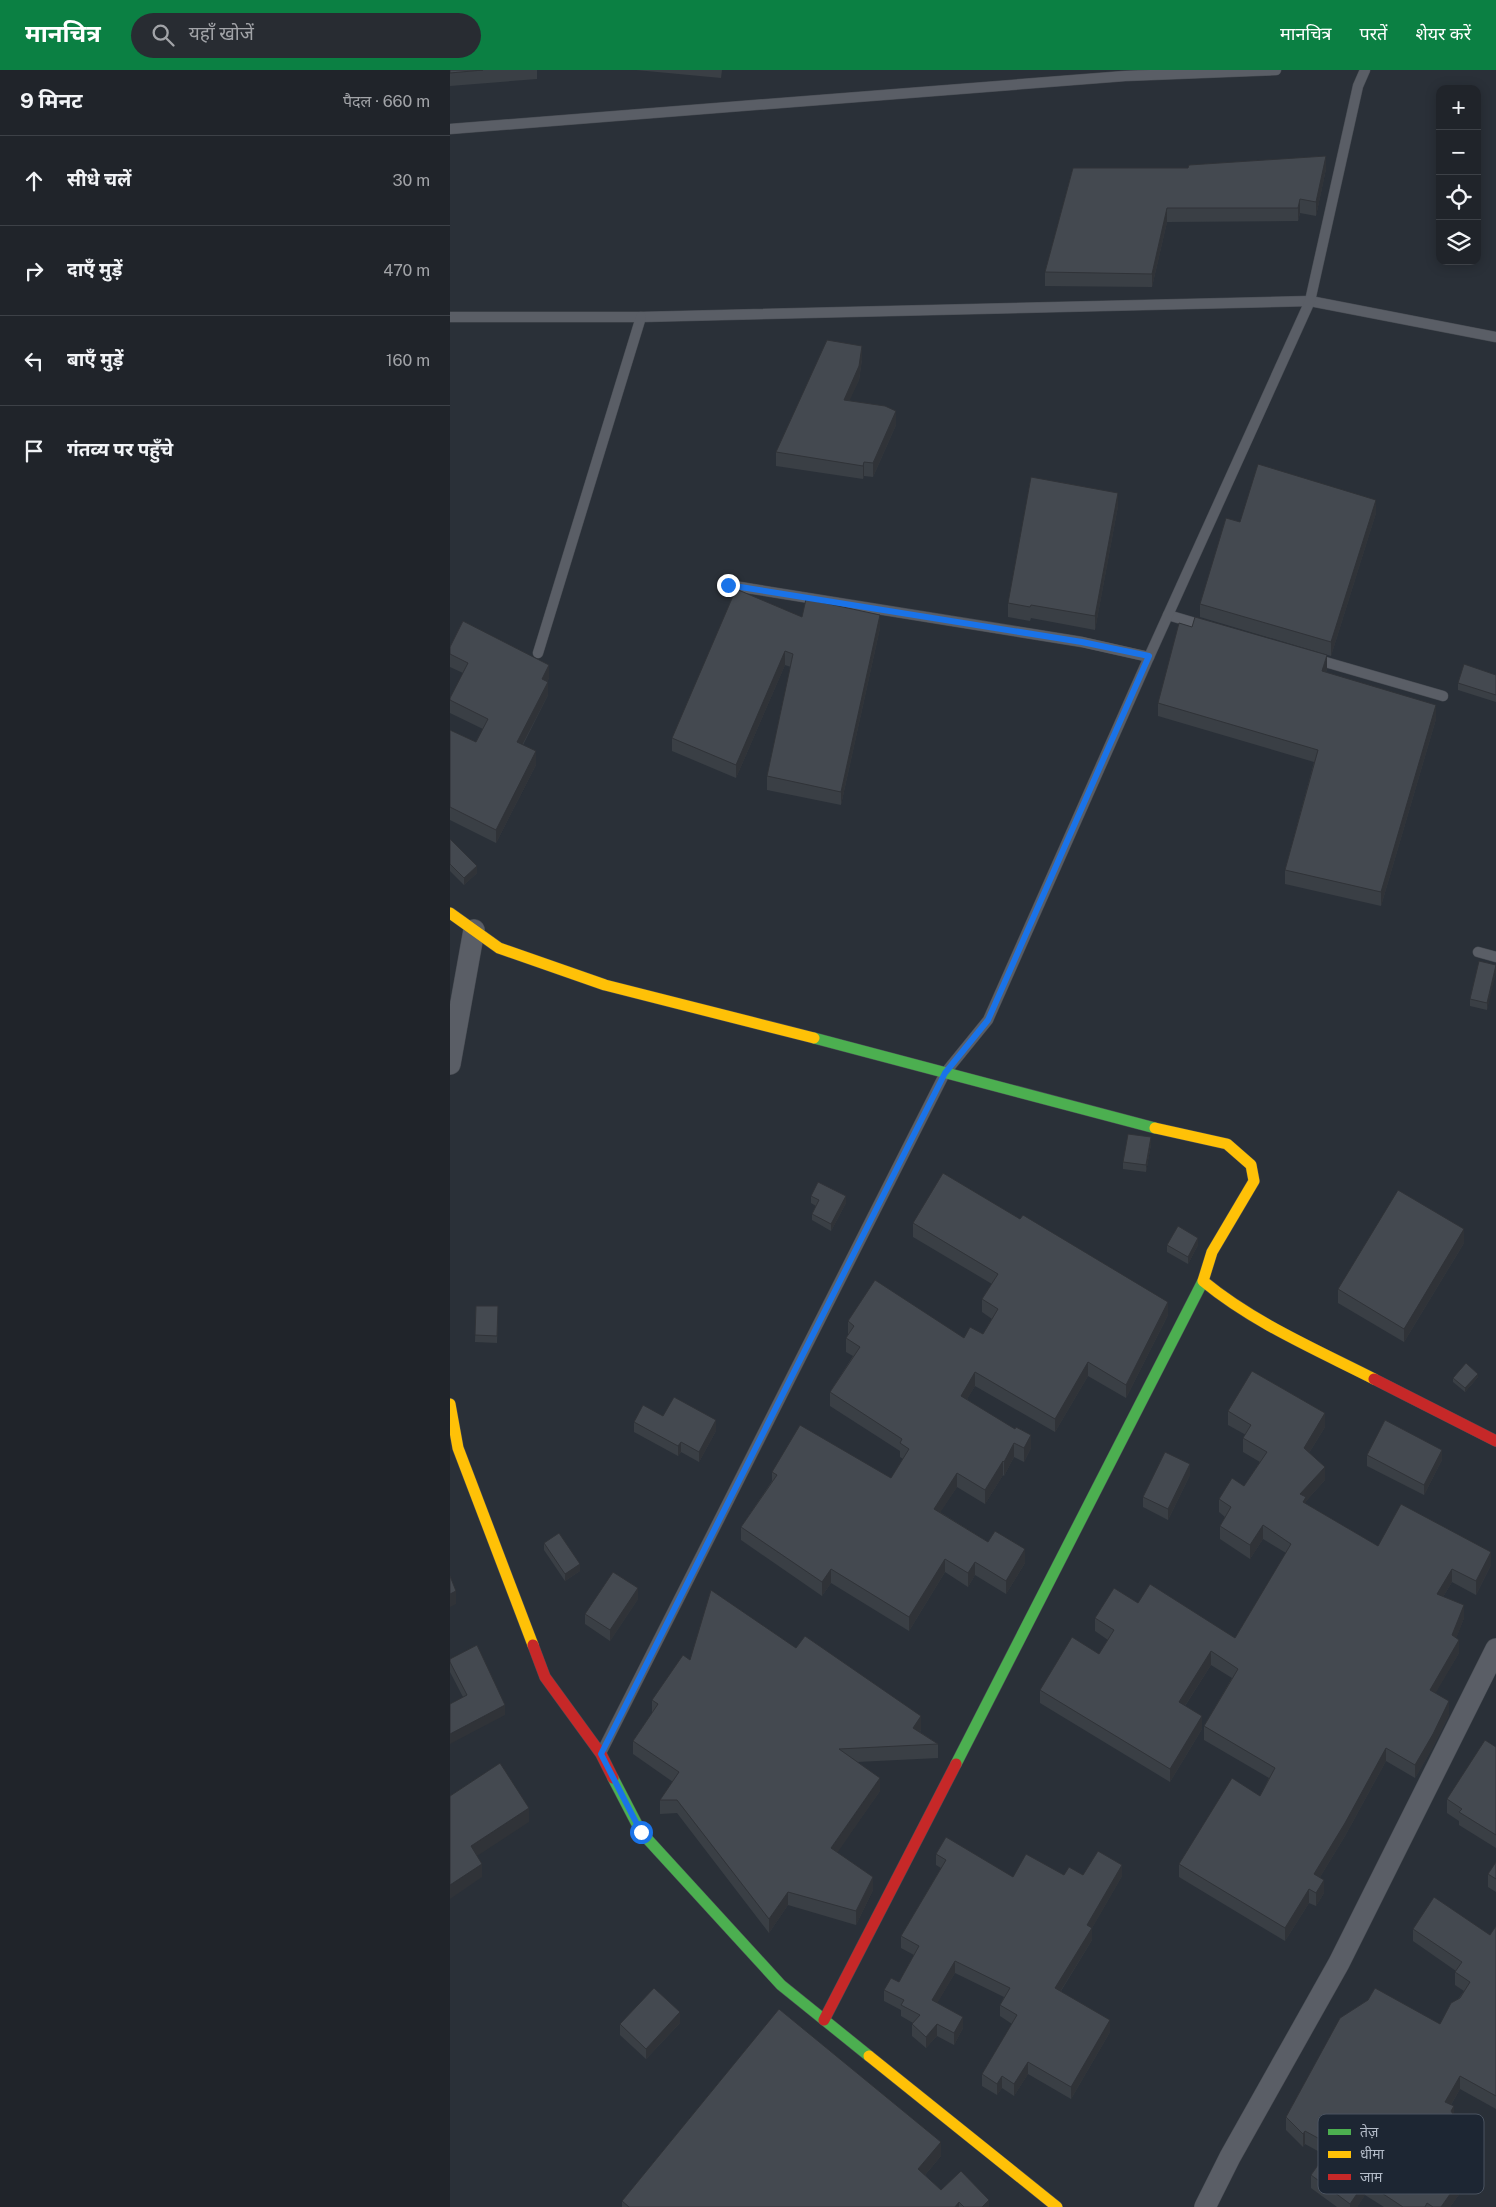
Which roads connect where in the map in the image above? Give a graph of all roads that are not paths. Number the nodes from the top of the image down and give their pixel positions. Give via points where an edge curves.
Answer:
1 (1276, 70) edge
2 (1365, 70) edge
3 (450, 129) edge
4 (1310, 301) junction
5 (450, 317) edge
6 (641, 317) junction
7 (1496, 337) edge
8 (728, 585) dead end
9 (1168, 615) junction
10 (1215, 629) edge
11 (538, 653) dead end
12 (1301, 654) edge
13 (1149, 656) junction
14 (1443, 696) dead end
15 (450, 913) edge
16 (474, 930) junction
17 (1478, 952) dead end
18 (1496, 957) edge
19 (450, 1064) edge
20 (945, 1073) junction
21 (1203, 1281) junction
22 (450, 1404) edge
23 (1496, 1441) edge
24 (1496, 1649) edge
25 (601, 1754) junction
26 (824, 2020) junction
27 (1057, 2207) edge
28 (1205, 2207) edge

1 - 3 lane via 1125,76
2 - 4 lane via 1358,86
4 - 6 lane
4 - 7 lane
4 - 9 lane
5 - 6 lane
6 - 11 lane
8 - 13 lane via 1082,642
9 - 10 lane
9 - 13 lane
12 - 14 lane
13 - 20 lane via 988,1020
15 - 16 street
16 - 19 street
16 - 20 street via 499,948 605,985
17 - 18 lane
20 - 21 street via 1128,1122 1227,1144 1251,1165 1254,1181 1212,1252
20 - 25 lane
21 - 23 street via 1265,1324
21 - 26 street
22 - 25 street via 458,1448 545,1677
24 - 28 street via 1339,1963
25 - 26 street via 641,1832 781,1985
26 - 27 street

